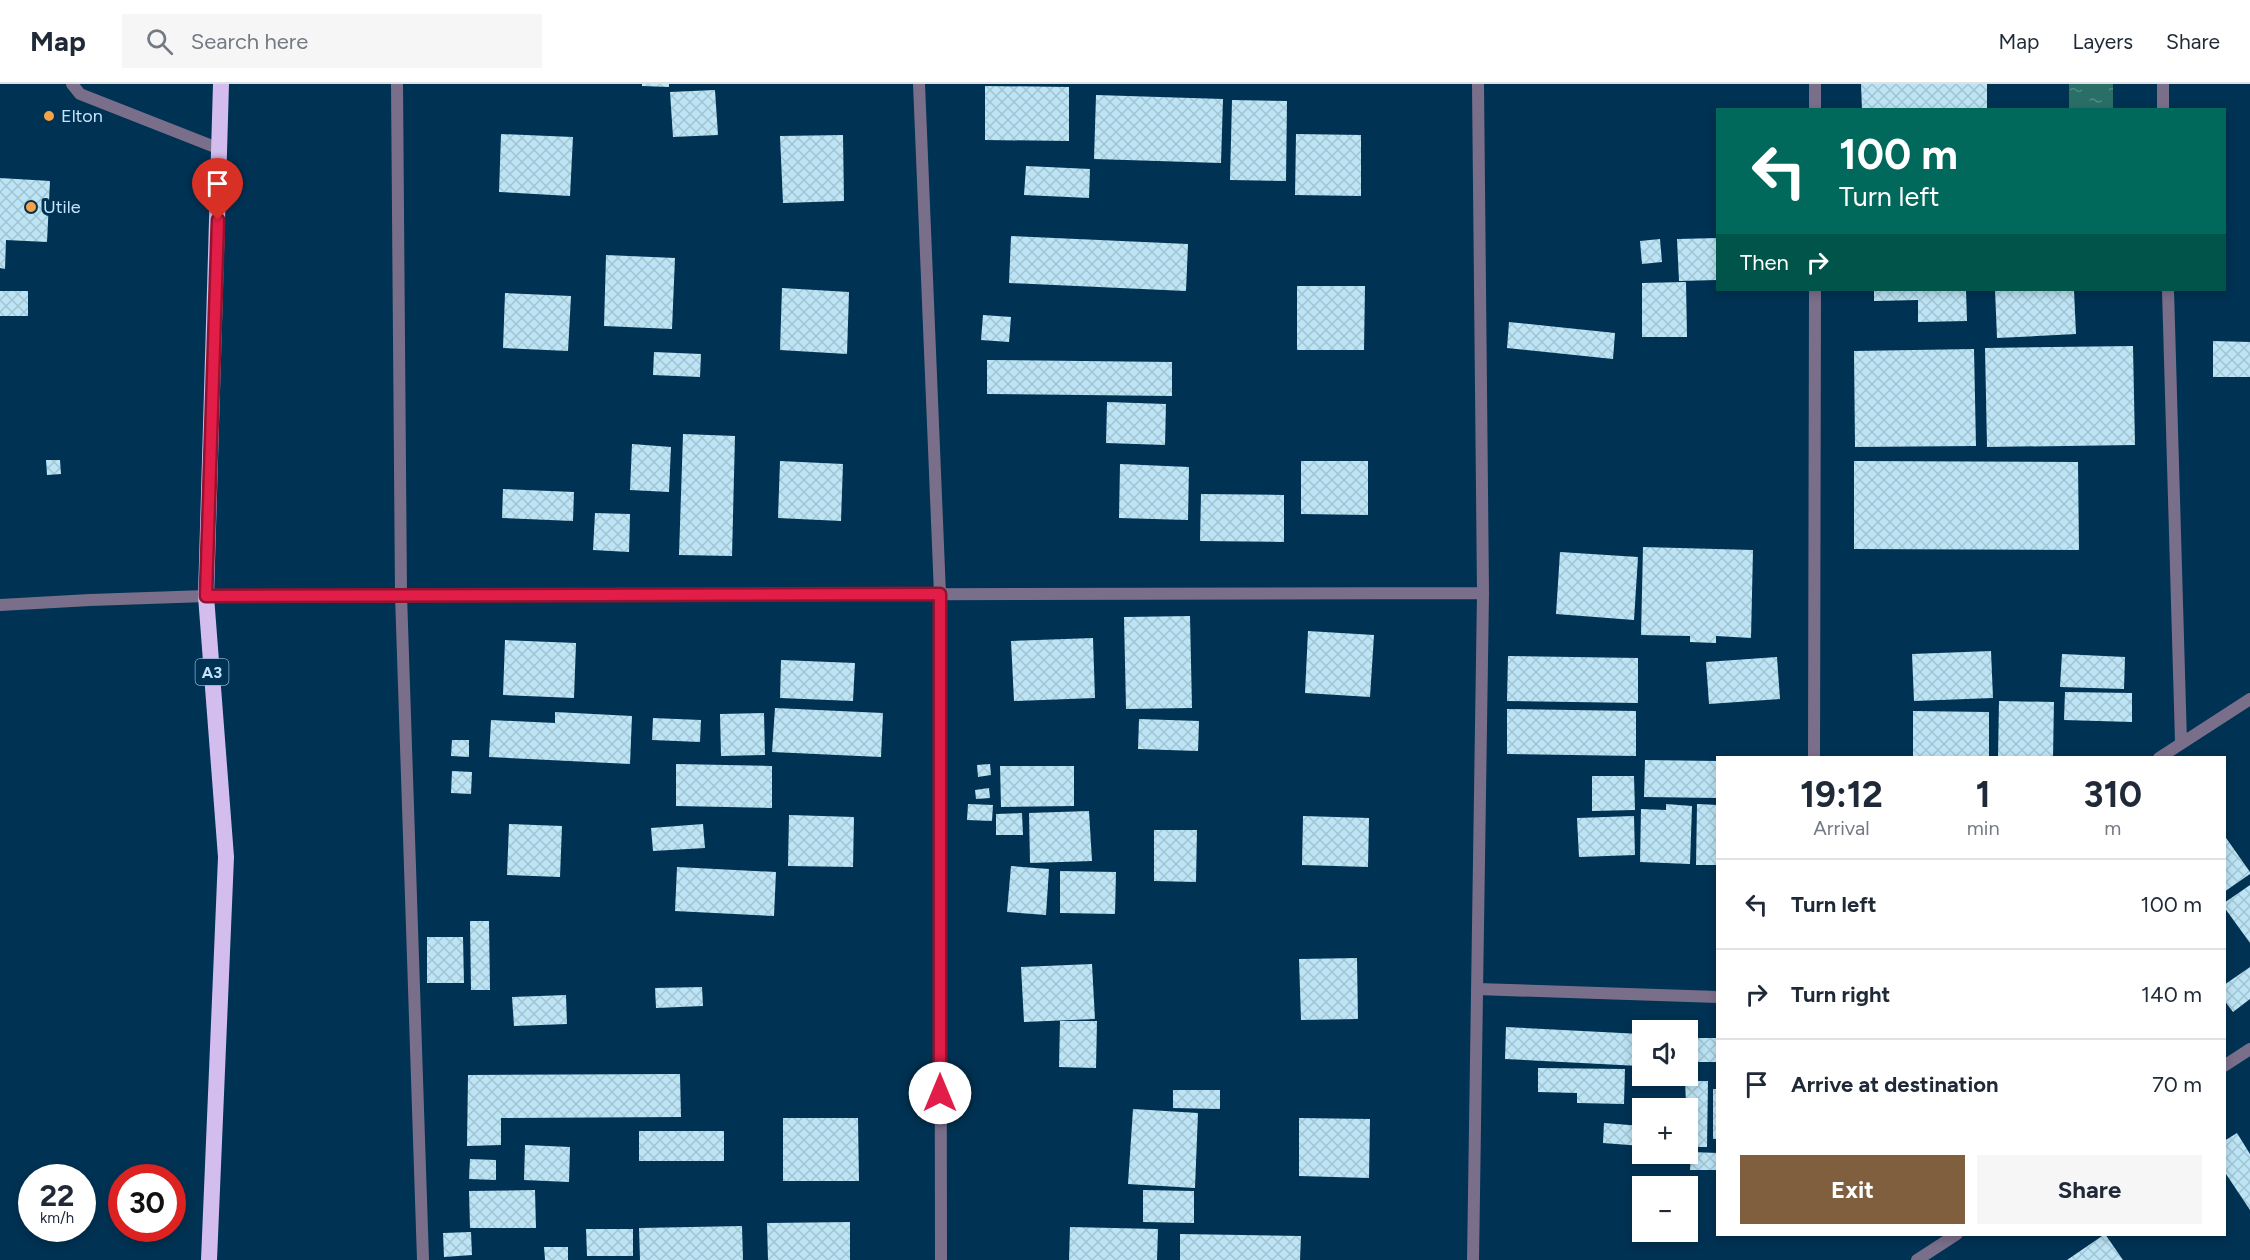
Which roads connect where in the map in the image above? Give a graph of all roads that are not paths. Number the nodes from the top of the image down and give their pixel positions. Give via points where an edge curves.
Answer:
1 (72, 84) edge
2 (221, 84) edge
3 (397, 84) edge
4 (919, 84) edge
5 (1478, 84) edge
6 (1815, 84) edge
7 (2163, 84) edge
8 (1815, 108) edge
9 (2163, 108) edge
10 (220, 149) junction
11 (1815, 291) edge
12 (2168, 291) edge
13 (1483, 593) junction
14 (940, 594) junction
15 (206, 596) junction
16 (400, 596) junction
17 (0, 605) edge
18 (2250, 699) edge
19 (2181, 742) junction
20 (1814, 756) edge
21 (2162, 756) edge
22 (1477, 989) junction
23 (1716, 997) edge
24 (2250, 1049) edge
25 (2226, 1064) edge
26 (1955, 1236) edge
27 (209, 1260) edge
28 (423, 1260) edge
29 (941, 1260) edge
30 (1473, 1260) edge
31 (1917, 1260) edge

1 - 10 street via 80,94
2 - 10 highway, A3
3 - 16 street
4 - 14 street
5 - 13 street
6 - 8 street
7 - 9 street
10 - 15 highway, A3
11 - 20 street
12 - 19 street
13 - 14 street
13 - 22 street
14 - 16 street
14 - 29 street
15 - 16 street
15 - 17 street
15 - 27 highway, A3 via 226,857
16 - 28 street
18 - 19 street
19 - 21 street
22 - 23 street
22 - 30 street
24 - 25 street
26 - 31 street

